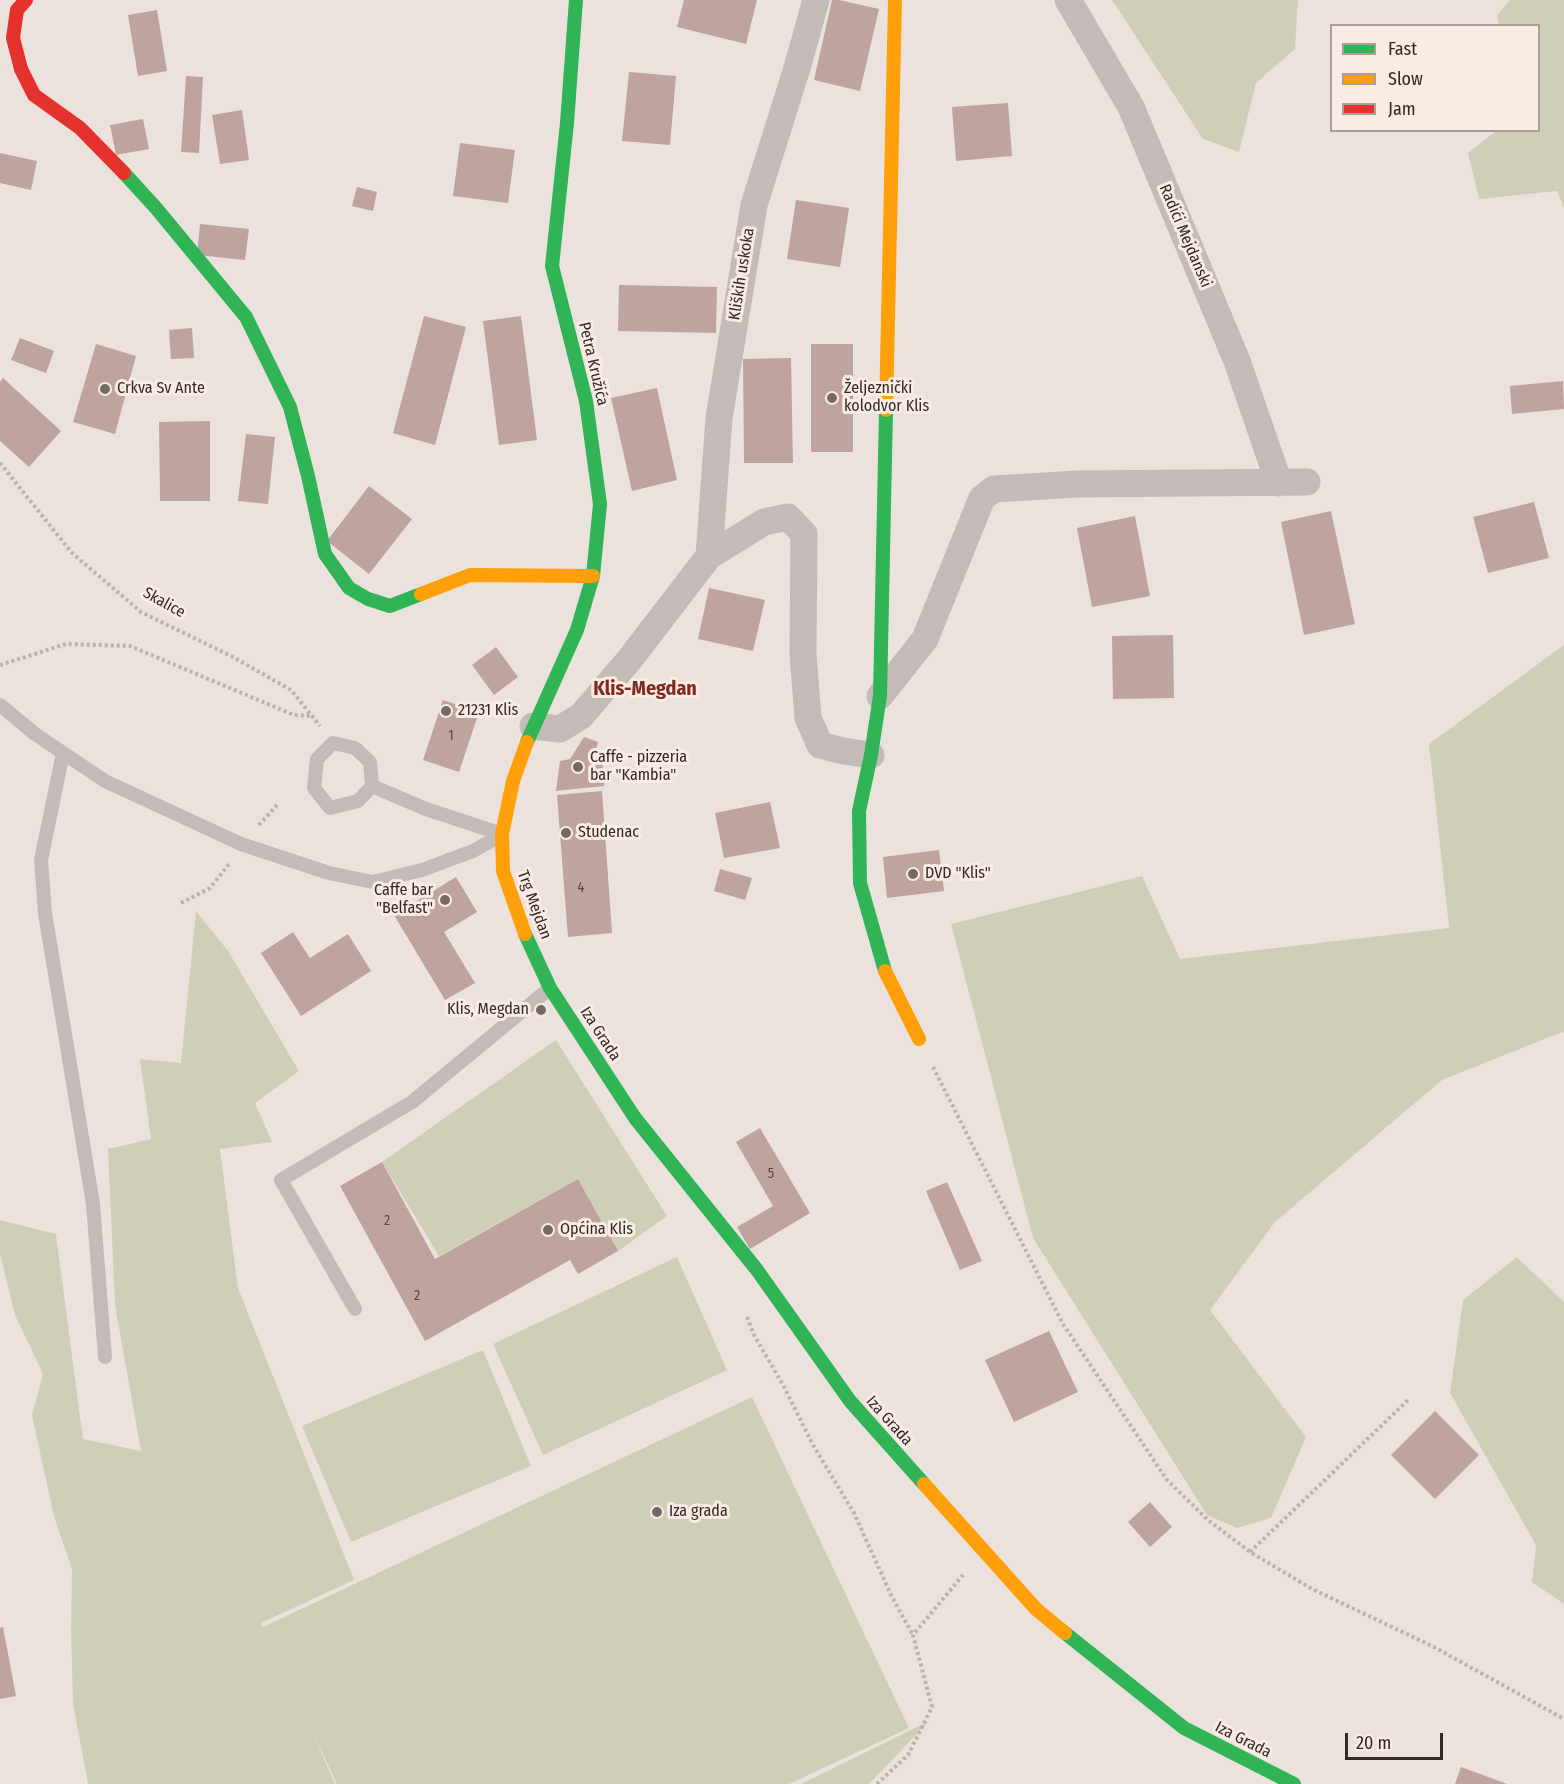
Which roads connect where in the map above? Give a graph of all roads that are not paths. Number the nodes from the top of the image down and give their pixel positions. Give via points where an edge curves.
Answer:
1 (26, 0) edge
2 (576, 0) edge
3 (816, 0) edge
4 (895, 0) edge
5 (1068, 0) edge
6 (1307, 482) dead end
7 (1279, 483) junction
8 (709, 556) junction
9 (593, 576) junction
10 (880, 696) junction
11 (0, 705) edge
12 (533, 726) junction
13 (63, 753) junction
14 (871, 756) junction
15 (372, 786) junction
16 (502, 834) junction
17 (550, 988) junction
18 (920, 1039) road end
19 (355, 1309) dead end
20 (105, 1357) dead end
21 (1294, 1784) edge

1 - 9 street via 17,10 13,38 21,69 34,94 81,128 106,153 246,318 290,407 325,554 349,588 390,606 470,575
2 - 9 street, Petra Kružića via 552,266 586,401 599,492
3 - 8 street, Kliških uskoka via 754,205 719,418
4 - 10 street
5 - 7 street, Radići Mejdanski via 1131,107 1237,361
6 - 7 street
7 - 10 street via 1078,484 994,489 982,498 925,639
8 - 12 street via 581,716 560,729
8 - 14 street via 764,522 788,517 804,534 803,654 808,718 820,745
9 - 12 street, Petra Kružića via 577,630
10 - 14 street
11 - 13 lane
12 - 16 street, Trg Mejdan via 513,781
13 - 16 lane via 105,781 241,844 330,873 374,882 453,859
13 - 20 lane via 40,860 45,914 93,1203
14 - 18 street via 859,811 860,883 883,968
15 - 15 lane via 358,801 330,808 314,788 317,759 333,743 355,748 370,762
15 - 16 lane
16 - 17 street, Trg Mejdan via 503,871 520,924
17 - 19 lane via 412,1102 281,1180
17 - 21 street, Iza Grada via 635,1118 757,1270 850,1401 1036,1609 1184,1728

